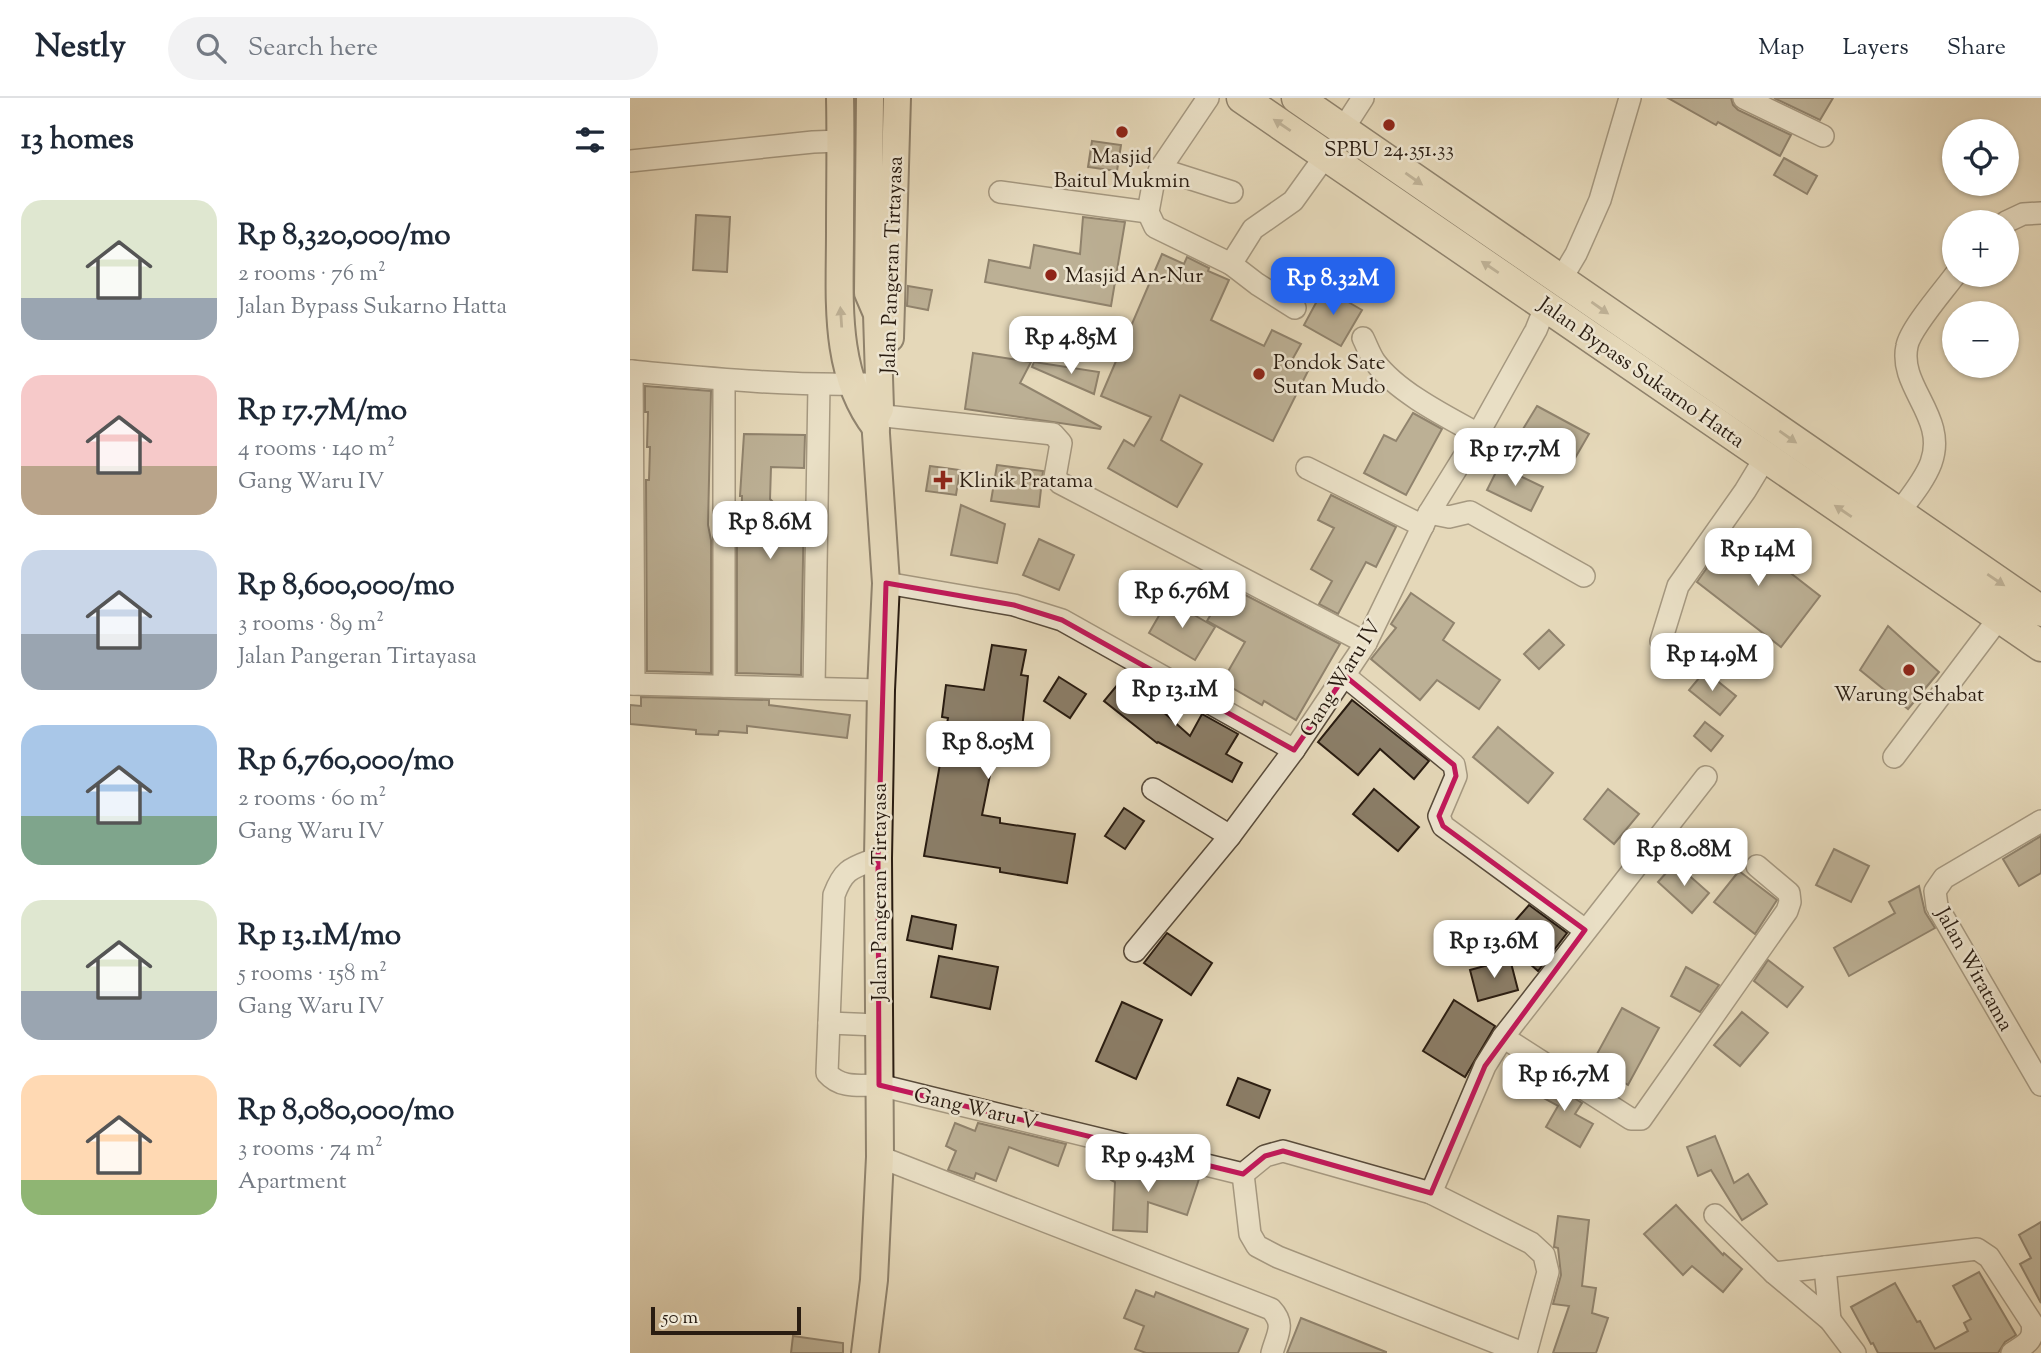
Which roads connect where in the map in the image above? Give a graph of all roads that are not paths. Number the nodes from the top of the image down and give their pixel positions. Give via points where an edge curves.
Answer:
1 (840, 98) edge
2 (870, 98) edge
3 (897, 98) edge
4 (1208, 98) edge
5 (1242, 98) edge
6 (1297, 98) edge
7 (1363, 98) edge
8 (1630, 98) edge
9 (1744, 98) edge
10 (1343, 129) junction
11 (1823, 136) dead end
12 (841, 141) junction
13 (1326, 155) junction
14 (630, 161) edge
15 (1160, 169) junction
16 (1000, 192) dead end
17 (1232, 192) dead end
18 (1148, 212) junction
19 (2041, 213) edge
20 (2019, 216) edge
21 (1231, 264) junction
22 (1946, 287) edge
23 (868, 293) junction
24 (1553, 293) junction
25 (1295, 307) dead end
26 (1363, 338) dead end
27 (631, 371) edge
28 (724, 380) junction
29 (858, 384) junction
30 (819, 385) junction
31 (878, 423) junction
32 (1478, 434) junction
33 (1765, 458) junction
34 (1307, 468) dead end
35 (1898, 513) junction
36 (1426, 520) junction
37 (1882, 538) junction
38 (1953, 551) junction
39 (1937, 575) junction
40 (1584, 576) dead end
41 (886, 583) junction
42 (2041, 611) edge
43 (1999, 618) junction
44 (1661, 641) dead end
45 (1366, 643) junction
46 (2041, 646) edge
47 (1345, 676) junction
48 (632, 684) edge
49 (724, 686) junction
50 (814, 688) junction
51 (881, 690) junction
52 (1294, 750) junction
53 (1894, 757) dead end
54 (1706, 777) dead end
55 (1153, 789) dead end
56 (2041, 821) edge
57 (1230, 835) junction
58 (878, 858) junction
59 (1757, 866) dead end
60 (1585, 930) junction
61 (1135, 951) dead end
62 (829, 1023) junction
63 (878, 1025) junction
64 (1503, 1037) junction
65 (880, 1085) junction
66 (2041, 1085) edge
67 (880, 1157) junction
68 (1243, 1174) junction
69 (1431, 1193) junction
70 (1715, 1215) dead end
71 (1825, 1267) junction
72 (1774, 1273) junction
73 (1830, 1320) junction
74 (864, 1353) edge
75 (1272, 1353) edge
76 (1525, 1353) edge
77 (1855, 1353) edge
78 (2012, 1353) edge

1 - 12 main road, Jalan Pangeran Tirtayasa
2 - 23 main road, Jalan Pangeran Tirtayasa
3 - 31 main road, Jalan Pangeran Tirtayasa via 892,307
4 - 15 street
13 -> 5 highway, Jalan Bypass Sukarno Hatta
6 - 10 highway, Jalan Bypass Sukarno Hatta
7 - 10 street
8 - 24 street, Gang Waru IV via 1600,201
9 - 11 street
10 -> 24 highway, Jalan Bypass Sukarno Hatta
12 - 14 street
29 -> 12 main road, Jalan Pangeran Tirtayasa via 840,316
13 - 21 street via 1293,201 1253,229
24 -> 13 highway, Jalan Bypass Sukarno Hatta
15 - 17 street
15 - 18 street
16 - 18 street
18 - 21 street via 1155,227
19 - 20 street
21 - 25 street
22 - 35 street via 1907,342 1904,363 1932,421 1935,444 1931,464
23 - 29 main road, Jalan Pangeran Tirtayasa via 860,312
23 - 31 main road, Jalan Pangeran Tirtayasa via 877,314
24 - 32 street, Gang Waru IV
24 - 33 highway, Jalan Bypass Sukarno Hatta
24 -> 35 highway, Jalan Bypass Sukarno Hatta
26 - 32 street via 1390,378
27 - 28 street
27 - 48 street
28 - 30 street
28 - 49 street
29 - 30 street
29 - 31 main road, Jalan Pangeran Tirtayasa via 864,413
30 - 50 street
31 - 41 main road, Jalan Pangeran Tirtayasa
31 - 45 street via 1053,434 1061,443 1055,477 1060,483
32 - 36 street, Gang Waru IV
37 -> 33 highway, Jalan Bypass Sukarno Hatta
33 - 44 street via 1678,586
34 - 36 street
35 - 37 street
35 - 38 highway, Jalan Bypass Sukarno Hatta
36 - 40 street via 1470,512
36 - 45 street, Gang Waru IV
37 - 39 highway, Jalan Bypass Sukarno Hatta
38 - 39 highway
38 -> 42 highway, Jalan Bypass Sukarno Hatta
39 - 43 highway, Jalan Bypass Sukarno Hatta
41 - 51 main road, Jalan Pangeran Tirtayasa
41 - 52 street via 1014,605 1062,620
43 - 46 highway, Jalan Bypass Sukarno Hatta
43 - 53 street
45 - 47 street, Gang Waru IV
47 - 52 street, Gang Waru IV
47 - 60 street via 1454,765 1456,776 1439,816 1443,826
48 - 49 street
49 - 50 street
50 - 51 street
51 - 58 main road, Jalan Pangeran Tirtayasa
52 - 57 street, Gang Waru IV
54 - 60 street
55 - 57 street
56 - 66 street, Jalan Wiratama via 1944,878 1935,891 1937,906
57 - 61 street, Gang Waru IV
58 - 62 street via 848,869 834,895
58 - 63 main road, Jalan Pangeran Tirtayasa
59 - 64 street via 1789,893 1787,911 1641,1119 1631,1119
60 - 64 street
62 - 63 street
62 - 65 street, Gang Waru V via 827,1073 843,1085
63 - 65 main road, Jalan Pangeran Tirtayasa
64 - 69 street via 1485,1066
65 - 67 main road, Jalan Pangeran Tirtayasa
65 - 68 street, Gang Waru V
67 - 74 main road, Jalan Pangeran Tirtayasa via 874,1280
67 - 75 street via 1271,1309 1280,1325
68 - 69 street via 1265,1156 1283,1151
68 - 76 street via 1250,1234 1256,1246
69 - 76 street via 1531,1243 1544,1255 1548,1272
70 - 72 street
71 - 72 street
71 - 73 street
71 - 78 street via 1977,1250 1989,1256 2032,1323 2031,1341
72 - 73 street
73 - 77 street

